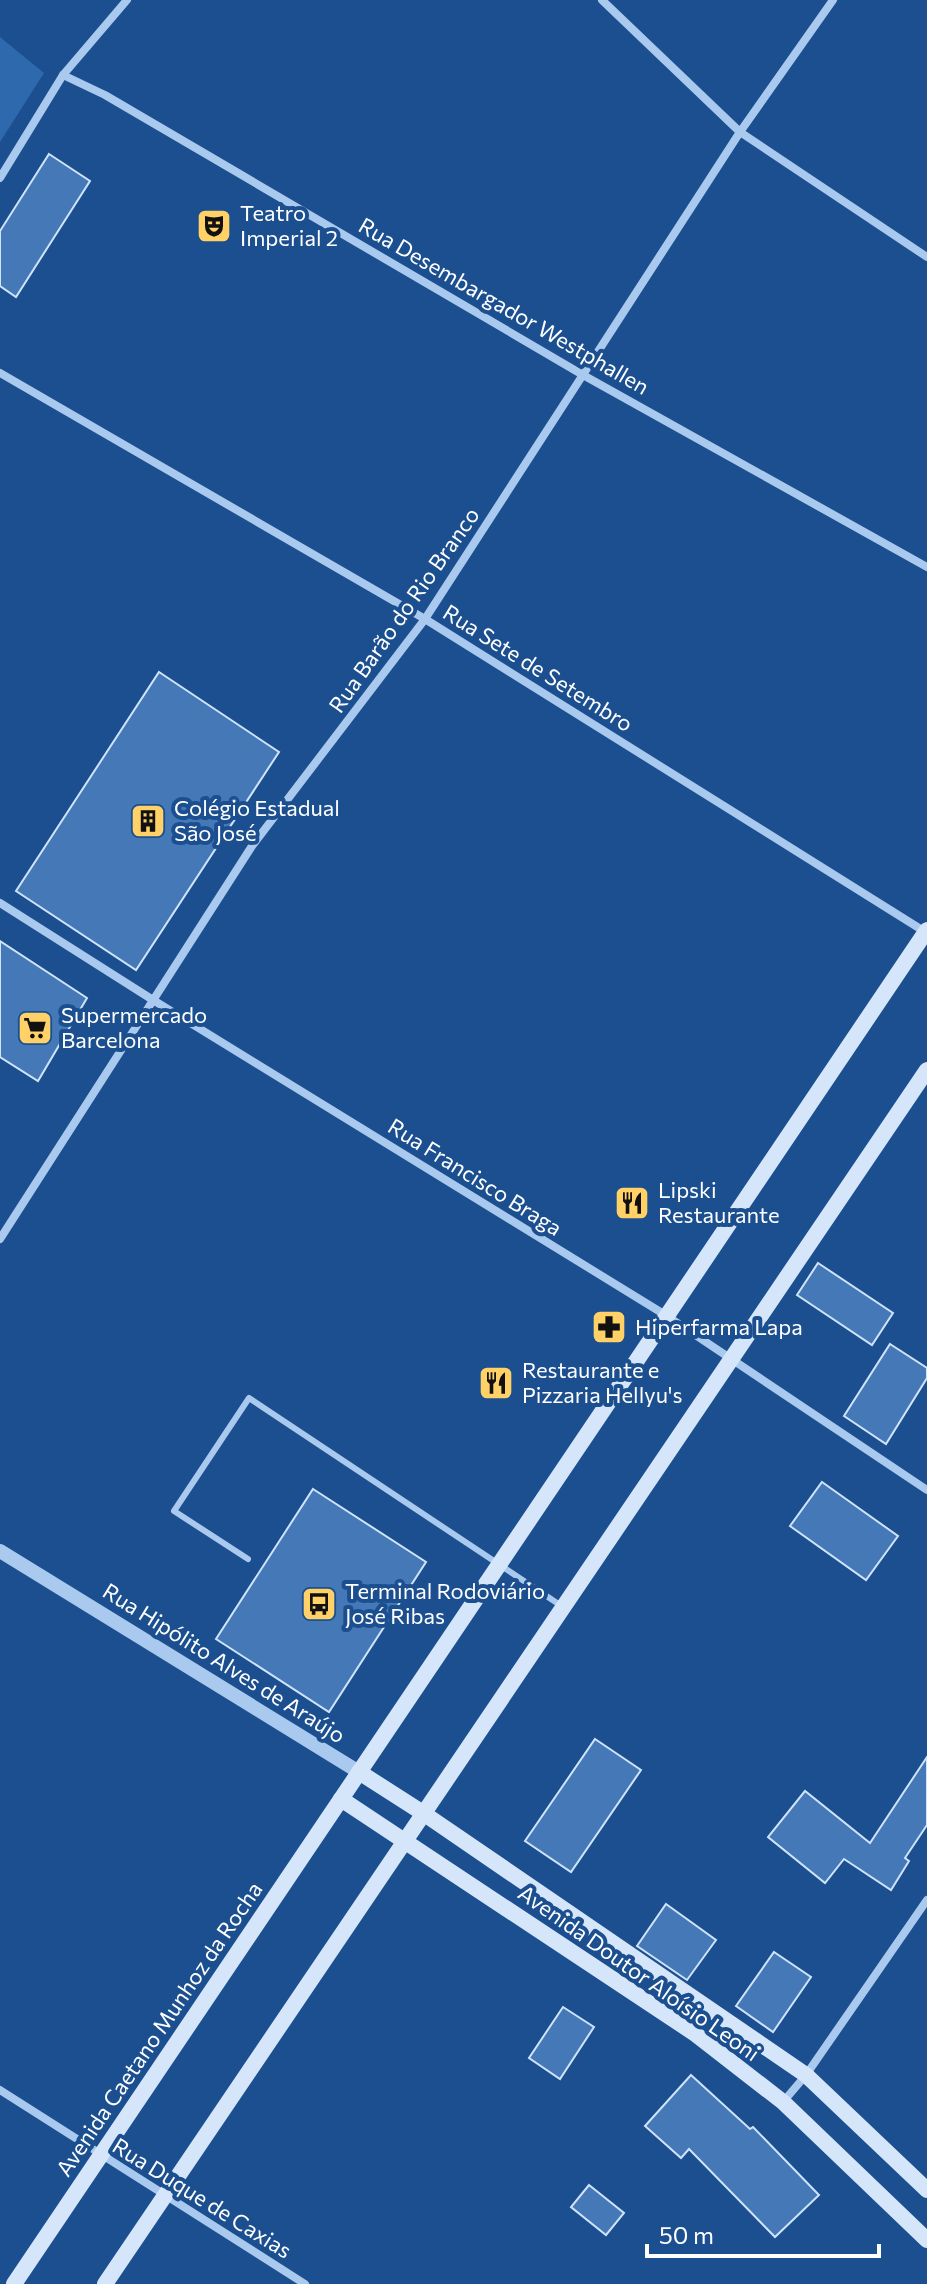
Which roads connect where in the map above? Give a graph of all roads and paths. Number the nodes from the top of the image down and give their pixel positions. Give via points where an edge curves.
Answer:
1 (127, 0) edge
2 (602, 0) edge
3 (833, 0) edge
4 (63, 75) junction
5 (740, 132) junction
6 (0, 178) edge
7 (927, 257) edge
8 (0, 373) edge
9 (583, 375) junction
10 (927, 567) edge
11 (425, 619) junction
12 (0, 903) edge
13 (926, 932) edge
14 (153, 1000) junction
15 (927, 1070) edge
16 (0, 1239) edge
17 (667, 1316) junction
18 (731, 1359) junction
19 (927, 1490) edge
20 (0, 1551) edge
21 (248, 1559) dead end
22 (500, 1564) junction
23 (563, 1607) junction
24 (359, 1772) junction
25 (341, 1799) junction
26 (423, 1813) junction
27 (405, 1841) junction
28 (927, 1900) edge
29 (806, 2075) junction
30 (0, 2090) edge
31 (783, 2102) junction
32 (101, 2155) junction
33 (927, 2190) edge
34 (166, 2194) junction
35 (927, 2240) edge
36 (14, 2284) edge
37 (105, 2284) edge
38 (305, 2284) edge

1 - 4 street
2 - 5 street
3 - 5 street, Rua Barão do Rio Branco
4 - 6 street
4 - 9 street, Rua Desembargador Westphallen
5 - 7 street
5 - 9 street, Rua Barão do Rio Branco
8 - 11 street, Rua Sete de Setembro
9 - 10 street, Rua Desembargador Westphallen
9 - 11 street, Rua Barão do Rio Branco
11 - 13 street, Rua Sete de Setembro
11 - 14 street, Rua Barão do Rio Branco via 252,846
12 - 14 street, Rua Francisco Braga
13 - 17 main road, Avenida Caetano Munhoz da Rocha
14 - 16 street, Rua Barão do Rio Branco
14 - 17 street, Rua Francisco Braga
15 - 18 main road
17 - 18 street, Rua Francisco Braga
17 - 22 main road, Avenida Caetano Munhoz da Rocha
18 - 19 street, Rua Francisco Braga
18 - 23 main road
20 - 24 street, Rua Hipólito Alves de Araújo
21 - 22 lane via 174,1511 249,1398
22 - 23 lane
22 - 24 main road, Avenida Caetano Munhoz da Rocha
23 - 26 main road
24 - 25 main road, Avenida Caetano Munhoz da Rocha
24 - 26 main road, Rua Hipólito Alves de Araújo
25 - 27 main road, Avenida Doutor Aloísio Leoni
25 - 32 main road, Avenida Caetano Munhoz da Rocha
26 - 27 main road
26 - 29 main road, Avenida Doutor Aloísio Leoni
27 - 31 main road, Avenida Doutor Aloísio Leoni via 683,2025
27 - 34 main road
28 - 29 street
29 - 31 street
29 - 33 main road, Avenida Doutor Aloísio Leoni
30 - 32 street, Rua Duque de Caxias
31 - 35 main road, Avenida Doutor Aloísio Leoni
32 - 34 street, Rua Duque de Caxias
32 - 36 main road, Avenida Caetano Munhoz da Rocha
34 - 37 main road
34 - 38 street, Rua Duque de Caxias

